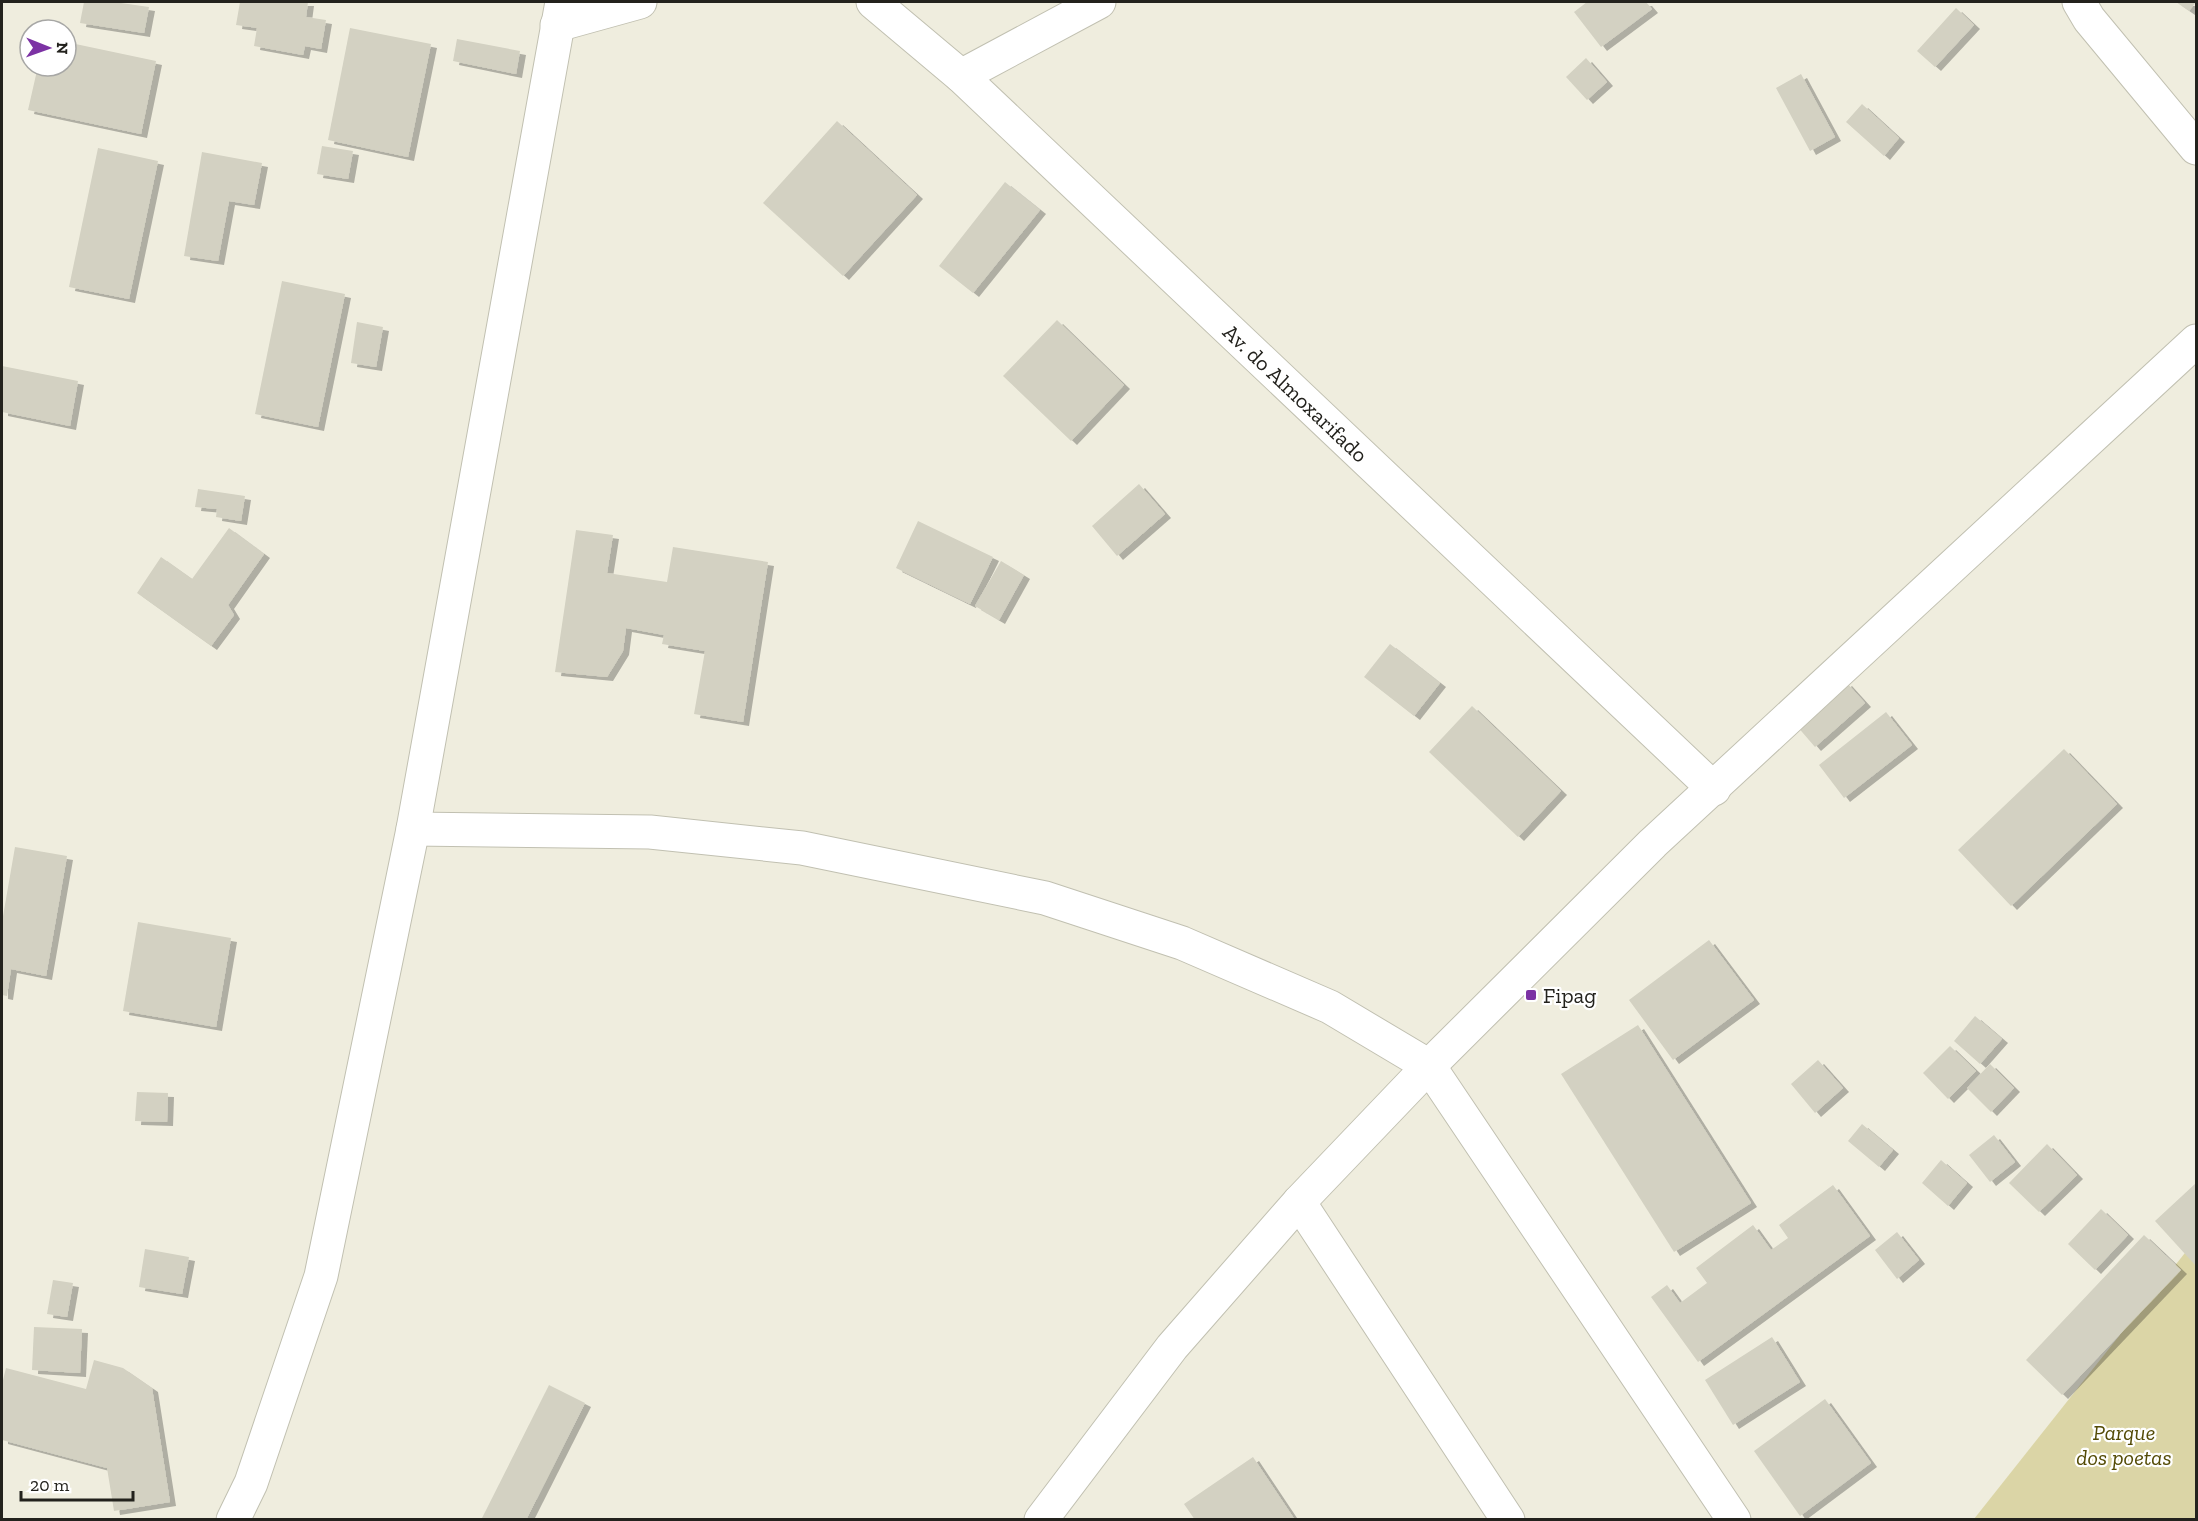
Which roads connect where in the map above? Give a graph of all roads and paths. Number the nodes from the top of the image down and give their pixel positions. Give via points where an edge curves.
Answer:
1 (640, 2) edge
2 (873, 2) edge
3 (1099, 2) edge
4 (2079, 2) edge
5 (559, 13) edge
6 (961, 76) junction
7 (2196, 147) edge
8 (2196, 340) edge
9 (1714, 789) junction
10 (412, 829) junction
11 (1429, 1066) junction
12 (1299, 1202) junction
13 (233, 1520) edge
14 (1041, 1520) edge
15 (1508, 1520) edge
16 (1734, 1520) edge

1 - 5 street
2 - 6 street, Av. do Almoxarifado
3 - 6 street
4 - 7 street
5 - 10 street
6 - 9 street, Av. do Almoxarifado
8 - 9 street
9 - 11 street via 1653,843
10 - 11 street via 650,832 802,848 1045,898 1182,943 1320,1002
10 - 13 street via 321,1276 251,1483
11 - 12 street
11 - 16 street
12 - 14 street via 1172,1347
12 - 15 street

